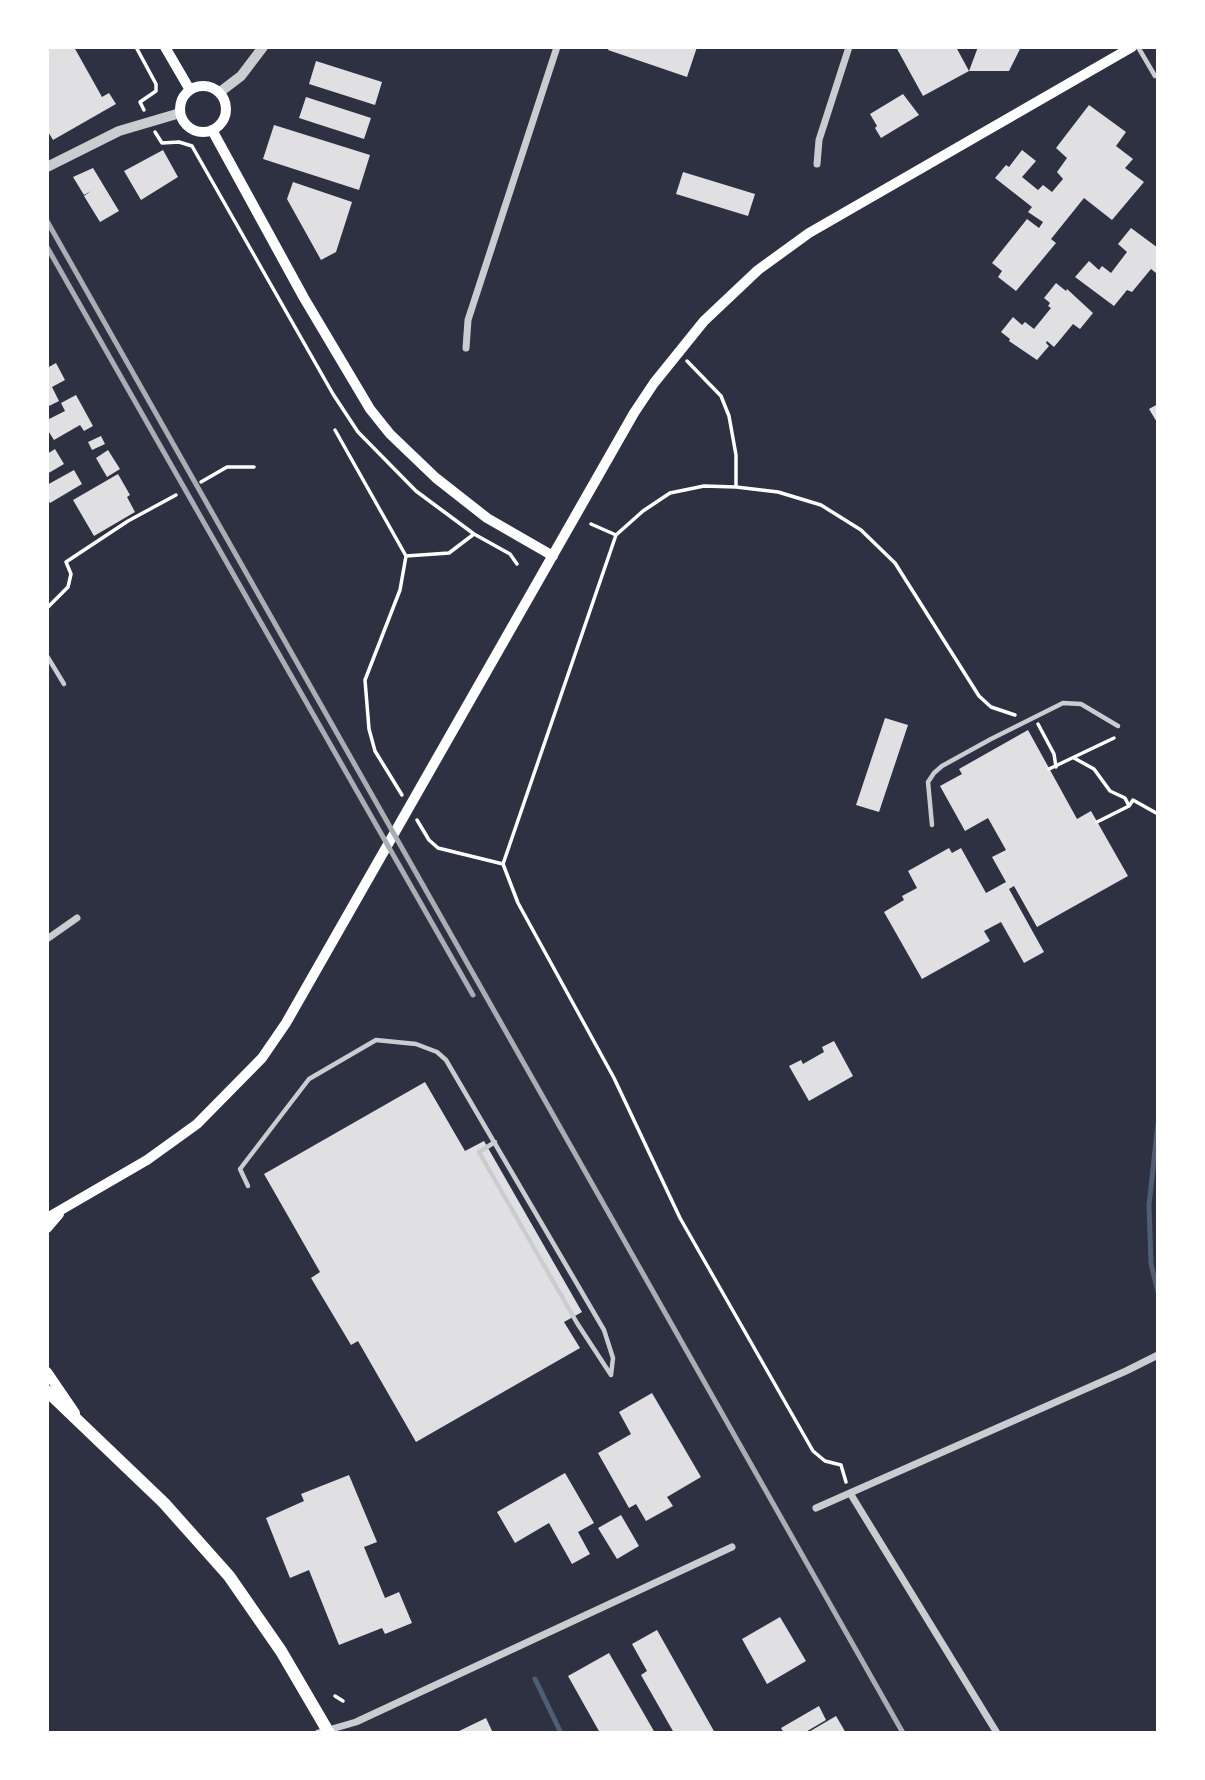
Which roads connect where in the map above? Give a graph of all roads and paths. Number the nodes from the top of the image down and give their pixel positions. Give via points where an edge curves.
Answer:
1 (136, 47) edge
2 (165, 47) edge
3 (263, 47) edge
4 (557, 47) edge
5 (849, 47) edge
6 (1132, 47) edge
7 (1138, 47) edge
8 (1155, 76) dead end
9 (190, 90) junction
10 (220, 92) junction
11 (139, 102) dead end
12 (180, 113) junction
13 (212, 130) junction
14 (162, 143) dead end
15 (817, 164) dead end
16 (47, 167) edge
17 (466, 348) dead end
18 (677, 352) junction
19 (335, 430) dead end
20 (254, 467) dead end
21 (201, 482) dead end
22 (737, 486) junction
23 (176, 495) dead end
24 (591, 524) dead end
25 (474, 534) junction
26 (616, 535) junction
27 (406, 556) junction
28 (553, 556) junction
29 (517, 564) dead end
30 (47, 608) edge
31 (47, 656) edge
32 (64, 684) dead end
33 (1035, 718) junction
34 (1026, 722) junction
35 (1118, 726) dead end
36 (1114, 738) dead end
37 (1074, 758) junction
38 (1056, 767) junction
39 (1049, 769) dead end
40 (402, 796) dead end
41 (1129, 806) junction
42 (1158, 814) edge
43 (415, 818) dead end
44 (1097, 822) dead end
45 (932, 825) dead end
46 (503, 864) junction
47 (77, 918) dead end
48 (47, 939) edge
49 (495, 1142) junction
50 (248, 1186) dead end
51 (63, 1209) junction
52 (47, 1219) edge
53 (47, 1228) edge
54 (1158, 1355) edge
55 (47, 1372) edge
56 (47, 1391) edge
57 (82, 1424) junction
58 (850, 1493) junction
59 (816, 1508) dead end
60 (732, 1546) dead end
61 (335, 1696) dead end
62 (343, 1701) dead end
63 (325, 1732) edge
64 (997, 1733) edge

1 - 11 path via 156,84 156,91
2 - 9 main road
3 - 10 street via 241,76
4 - 17 street via 468,320
5 - 15 street via 819,140
6 - 18 main road via 809,233 729,295
7 - 8 lane
9 - 10 main road via 207,86
9 - 12 main road via 181,100
10 - 13 main road via 226,101 225,117
12 - 13 main road via 188,128
12 - 16 street via 119,131
13 - 28 main road via 304,298 370,409 390,434 487,518
14 - 25 path via 192,146 358,432 416,491
18 - 22 path via 721,396 736,455
18 - 28 main road via 634,413
19 - 27 path
20 - 21 path via 227,467
22 - 26 path via 670,493
22 - 34 path via 821,505 861,530 895,563 979,696 991,707
23 - 30 path via 66,562 71,574 68,587
24 - 26 path
25 - 27 path via 449,553
25 - 29 path via 510,554
26 - 46 path
27 - 40 path via 400,590 365,680 375,751
28 - 51 main road via 262,1058 197,1124 147,1160
31 - 32 lane
33 - 34 lane
33 - 35 lane via 1072,702
33 - 38 path
34 - 45 lane via 934,774 928,782
36 - 37 path
37 - 38 path
37 - 41 path via 1094,769
38 - 39 path
41 - 42 path via 1133,800
41 - 44 path
43 - 46 path via 438,848
46 - 58 path via 518,903 614,1077 680,1218 813,1451 825,1461 841,1465
47 - 48 street
49 - 49 lane via 604,1330 614,1358 611,1375 479,1152
49 - 50 lane via 437,1052 416,1044 376,1040 309,1079 240,1169
51 - 52 main road
51 - 53 main road
54 - 58 street
55 - 57 main road
56 - 57 main road
57 - 63 main road via 164,1503 229,1576 275,1641
58 - 59 street
58 - 64 street
60 - 63 street via 356,1722
61 - 62 path

